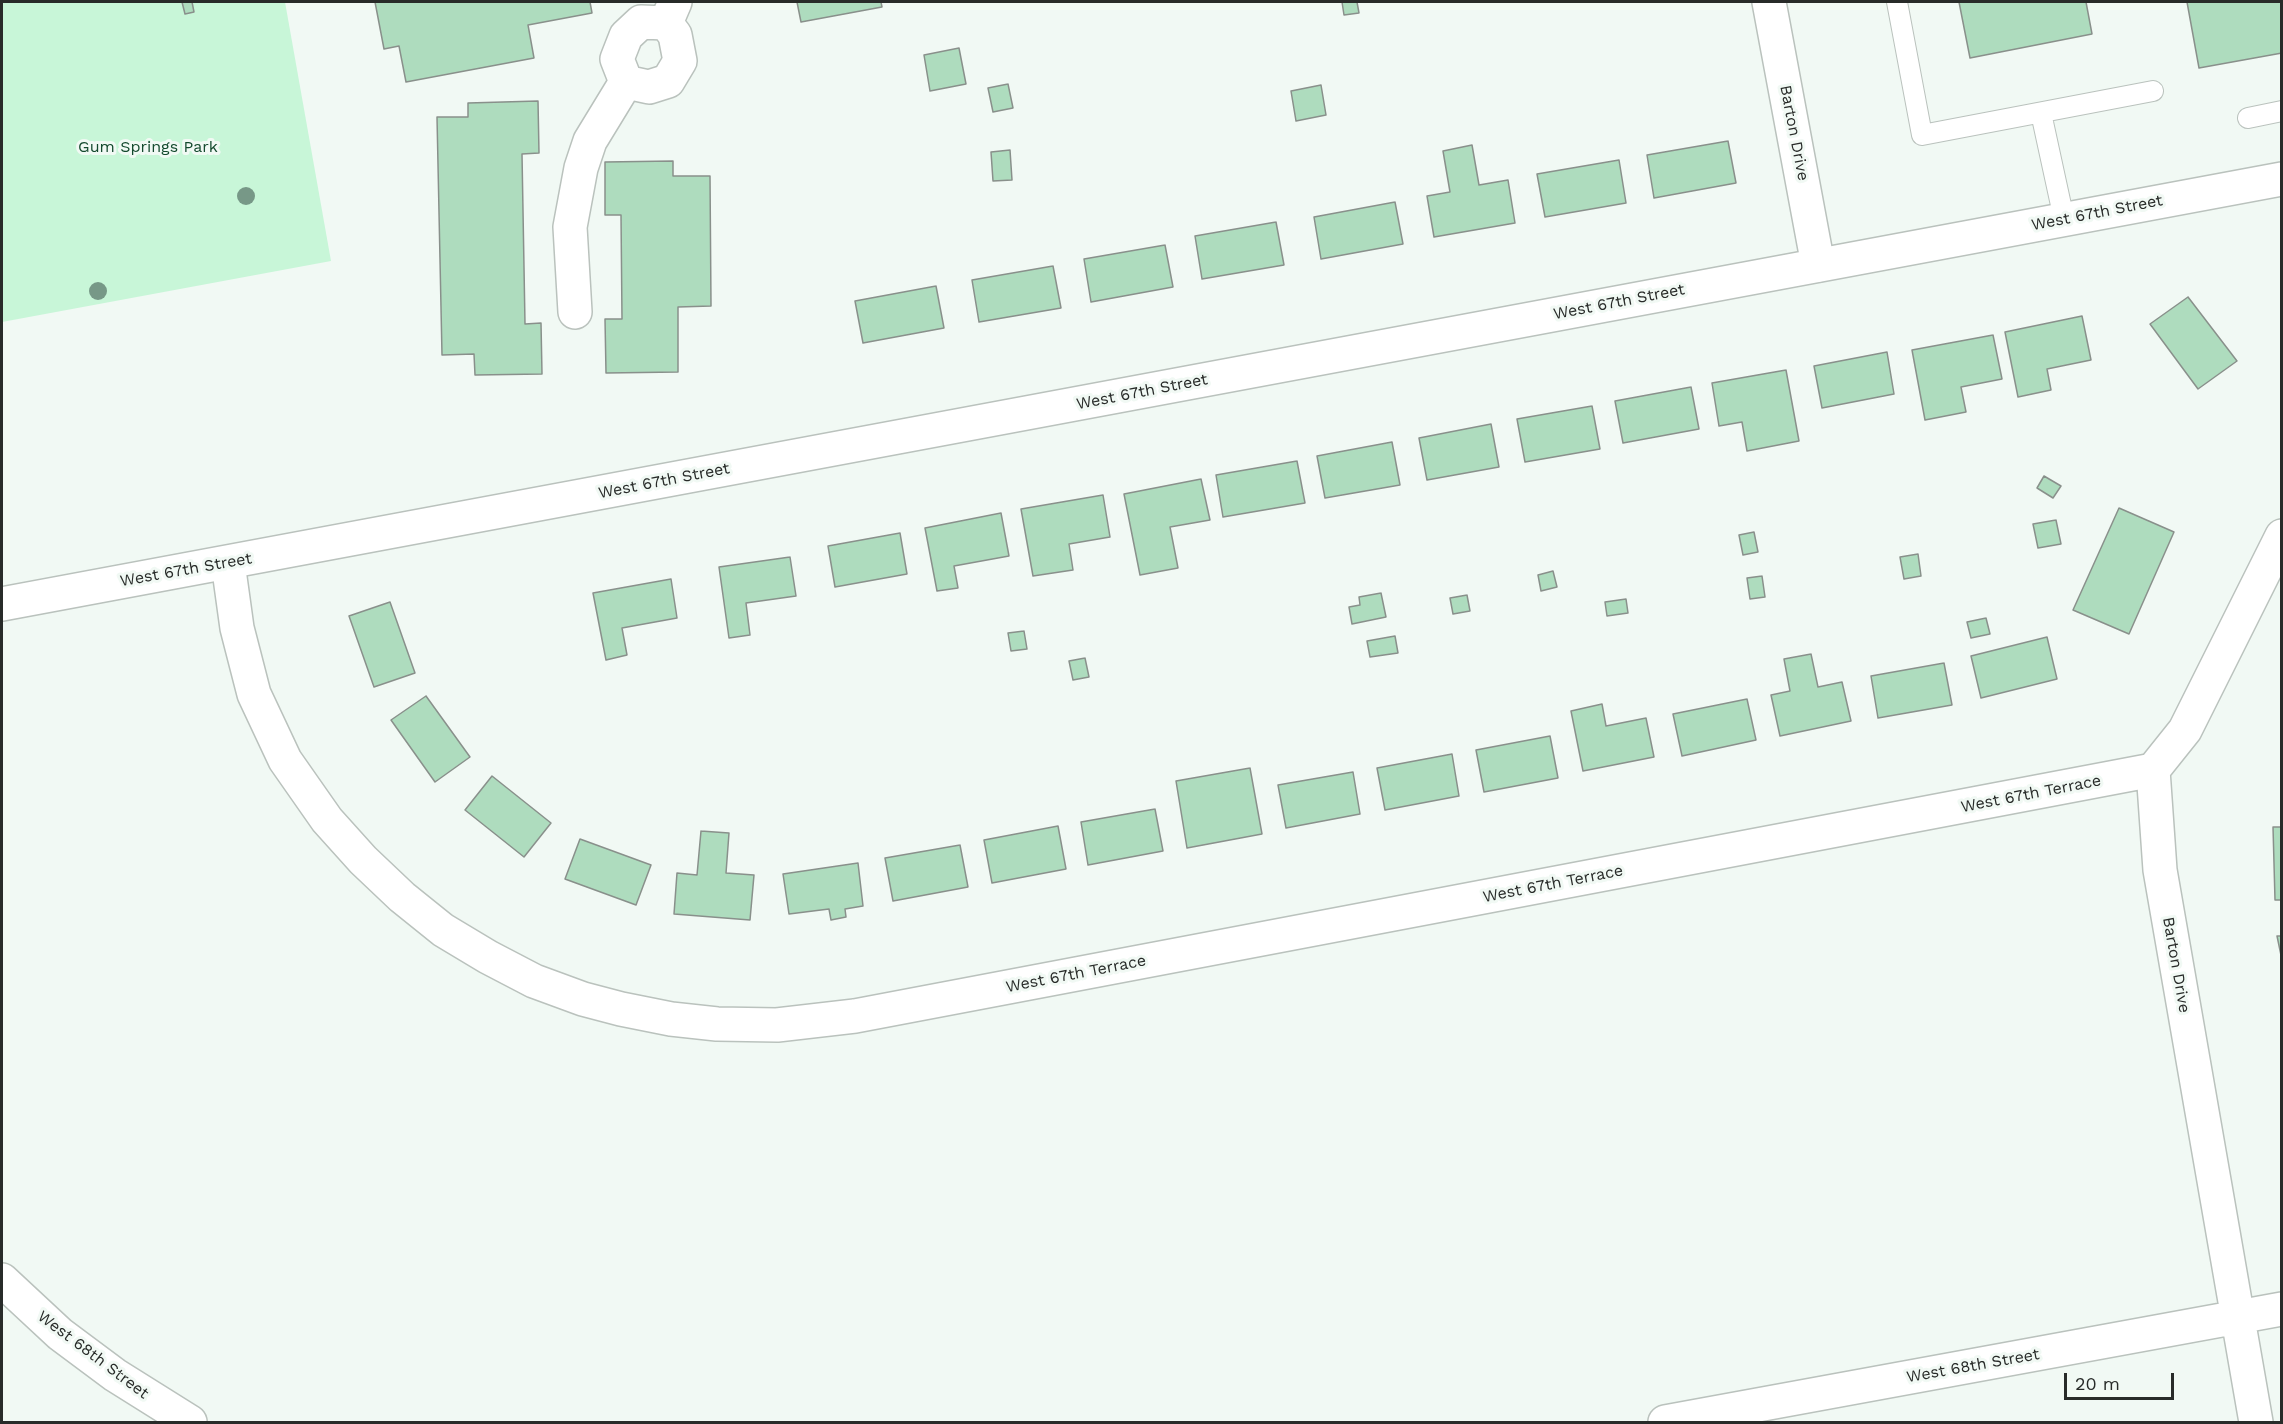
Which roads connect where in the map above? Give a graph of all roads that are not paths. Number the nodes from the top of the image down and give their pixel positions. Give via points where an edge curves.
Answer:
1 (1769, 2) edge
2 (1897, 2) edge
3 (671, 12) edge
4 (626, 82) junction
5 (2153, 91) dead end
6 (2282, 111) edge
7 (2041, 113) junction
8 (2248, 118) dead end
9 (2282, 179) edge
10 (2064, 219) junction
11 (1818, 265) junction
12 (575, 312) dead end
13 (2282, 536) edge
14 (228, 563) junction
15 (2, 604) edge
16 (2153, 770) junction
17 (2, 1280) edge
18 (2282, 1309) edge
19 (2236, 1317) junction
20 (190, 1422) edge
21 (1665, 1422) edge
22 (2256, 1422) edge

1 - 11 street, Barton Drive
2 - 7 lane via 1922,135
3 - 4 street via 641,22 626,36 617,59
3 - 4 street via 680,61 668,81 649,87
4 - 12 street via 590,141 581,168 570,226
5 - 7 lane
6 - 8 lane
7 - 10 lane
9 - 10 street, West 67th Street
10 - 11 street, West 67th Street
11 - 14 street, West 67th Street
13 - 16 street via 2185,730
14 - 15 street, West 67th Street
14 - 16 street, West 67th Terrace via 237,628 254,694 285,760 327,820 402,897 443,930 534,981 621,1009 717,1024 777,1024 855,1016
16 - 19 street, Barton Drive via 2160,870
17 - 20 street, West 68th Street via 60,1334
18 - 19 street, West 68th Street
19 - 21 street, West 68th Street
19 - 22 street, Barton Drive

